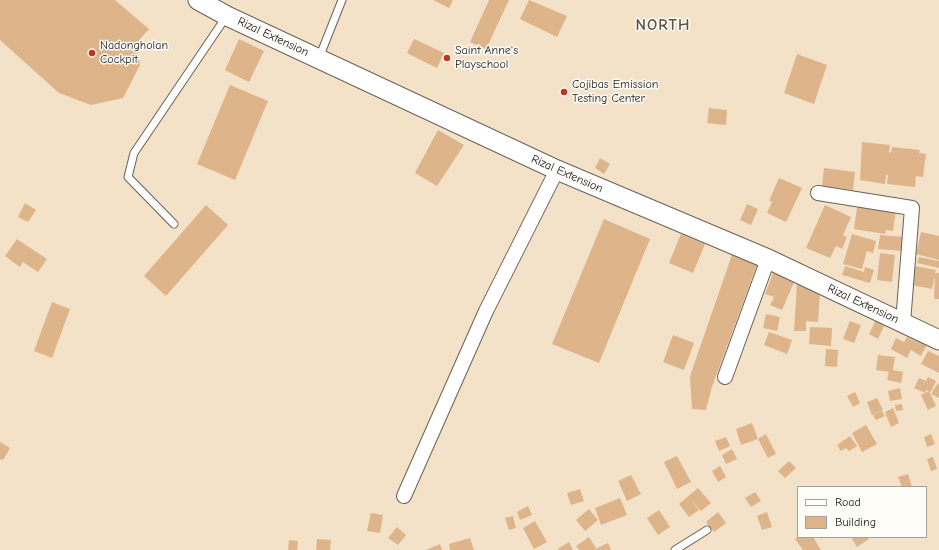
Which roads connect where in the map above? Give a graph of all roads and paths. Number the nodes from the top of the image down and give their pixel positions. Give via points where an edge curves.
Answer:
1 (198, 0) edge
2 (342, 0) edge
3 (227, 16) junction
4 (319, 59) junction
5 (557, 170) junction
6 (818, 193) dead end
7 (174, 224) dead end
8 (768, 259) junction
9 (903, 323) junction
10 (939, 340) edge
11 (725, 377) dead end
12 (404, 496) dead end
13 (707, 530) dead end
14 (675, 550) edge

1 - 3 street, Rizal Extension
2 - 4 lane
3 - 4 street, Rizal Extension
3 - 7 lane via 134,153 128,177
4 - 5 street, Rizal Extension
5 - 8 street, Rizal Extension
5 - 12 street via 486,311
6 - 9 street via 912,208
8 - 9 street, Rizal Extension
8 - 11 street
9 - 10 street, Rizal Extension
13 - 14 lane

